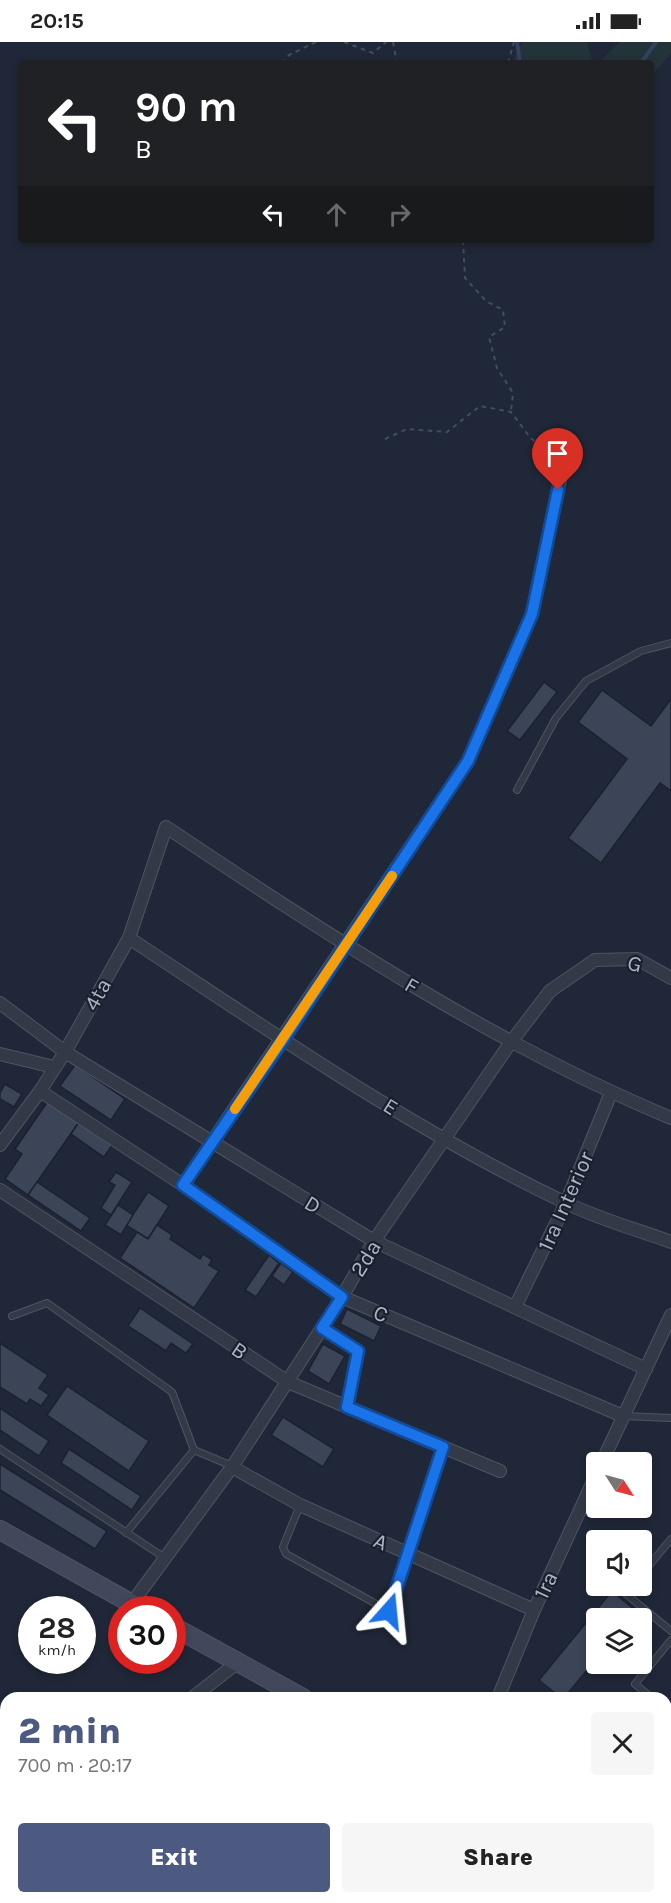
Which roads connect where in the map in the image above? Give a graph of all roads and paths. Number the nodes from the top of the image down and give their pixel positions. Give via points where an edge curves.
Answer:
1 (316, 42) edge
2 (344, 42) edge
3 (386, 42) edge
4 (393, 42) edge
5 (514, 42) edge
6 (285, 60) edge
7 (396, 60) edge
8 (508, 60) edge
9 (463, 243) edge
10 (511, 412) junction
11 (385, 439) dead end
12 (562, 470) joint
13 (671, 643) edge
14 (517, 790) dead end
15 (166, 827) joint
16 (129, 938) junction
17 (345, 946) junction
18 (595, 960) joint
19 (671, 978) edge
20 (0, 1003) edge
21 (283, 1040) junction
22 (511, 1042) junction
23 (64, 1052) junction
24 (0, 1054) edge
25 (54, 1067) junction
26 (40, 1091) junction
27 (611, 1093) junction
28 (671, 1118) edge
29 (0, 1127) edge
30 (14, 1128) junction
31 (444, 1139) junction
32 (213, 1142) junction
33 (0, 1145) edge
34 (183, 1185) junction
35 (0, 1190) edge
36 (566, 1203) junction
37 (374, 1241) junction
38 (671, 1242) edge
39 (342, 1297) junction
40 (515, 1307) junction
41 (671, 1315) edge
42 (12, 1316) dead end
43 (322, 1328) junction
44 (646, 1369) junction
45 (288, 1382) junction
46 (347, 1407) junction
47 (623, 1416) junction
48 (671, 1418) edge
49 (443, 1447) junction
50 (0, 1449) edge
51 (194, 1450) junction
52 (607, 1452) edge
53 (232, 1467) junction
54 (500, 1471) dead end
55 (586, 1497) edge
56 (300, 1505) junction
57 (0, 1530) edge
58 (126, 1533) junction
59 (671, 1539) edge
60 (408, 1553) junction
61 (165, 1558) junction
62 (652, 1562) edge
63 (120, 1596) edge
64 (144, 1596) edge
65 (628, 1596) edge
66 (534, 1610) junction
67 (389, 1611) joint
68 (671, 1631) edge
69 (186, 1634) edge
70 (671, 1640) edge
71 (237, 1663) junction
72 (200, 1692) edge
73 (292, 1692) edge
74 (500, 1692) edge
75 (645, 1692) edge

1 - 6 path
2 - 3 path via 373,53
4 - 7 path
5 - 8 path
9 - 10 path via 465,278 486,302 503,310 505,327 489,337 497,368 513,393
10 - 11 path via 480,406 447,432 407,429
10 - 12 path
12 - 17 street via 532,614 468,761
13 - 14 lane via 641,651 585,681 556,718
15 - 16 street, 4ta
15 - 17 street, F
16 - 21 street, E
16 - 23 street, 4ta
17 - 21 street
17 - 22 street, F
18 - 19 street, G via 637,959
18 - 22 street, 2da via 550,991
20 - 23 street, D
21 - 31 street, E
21 - 32 street
22 - 27 street, F
22 - 31 street, 2da
23 - 25 street, 4ta
23 - 32 street, D
24 - 25 street
25 - 26 street, 4ta
26 - 30 street, 4ta
26 - 34 street, C
27 - 28 street, F
27 - 36 street, 1ra Interior
29 - 30 street
30 - 33 street, 4ta
31 - 36 street, E
31 - 37 street, 2da
32 - 34 street
32 - 37 street, D
34 - 39 street, C
35 - 45 street, B
36 - 38 street, E
36 - 40 street, 1ra Interior
37 - 39 street, 2da
37 - 40 street, D
39 - 43 street, 2da
39 - 47 street, C
40 - 44 street, D
41 - 44 street
42 - 51 lane via 47,1303 172,1392
43 - 45 street, 2da
43 - 46 street via 358,1351
44 - 47 street
45 - 46 street, B
45 - 53 street, 2da
46 - 49 street, B
47 - 48 lane
47 - 52 street
49 - 54 street, B
49 - 60 street
50 - 58 lane
51 - 53 lane
51 - 58 lane
53 - 56 street, A
53 - 61 street, 2da
55 - 66 street, 1ra
56 - 60 street, A
56 - 67 lane via 283,1547 286,1554
57 - 63 main road
58 - 61 lane
59 - 62 lane
60 - 66 street, A
60 - 67 street
61 - 64 street, 2da
65 - 68 lane
66 - 74 street, 1ra
69 - 71 main road
70 - 75 lane via 635,1684
71 - 72 street
71 - 73 main road

